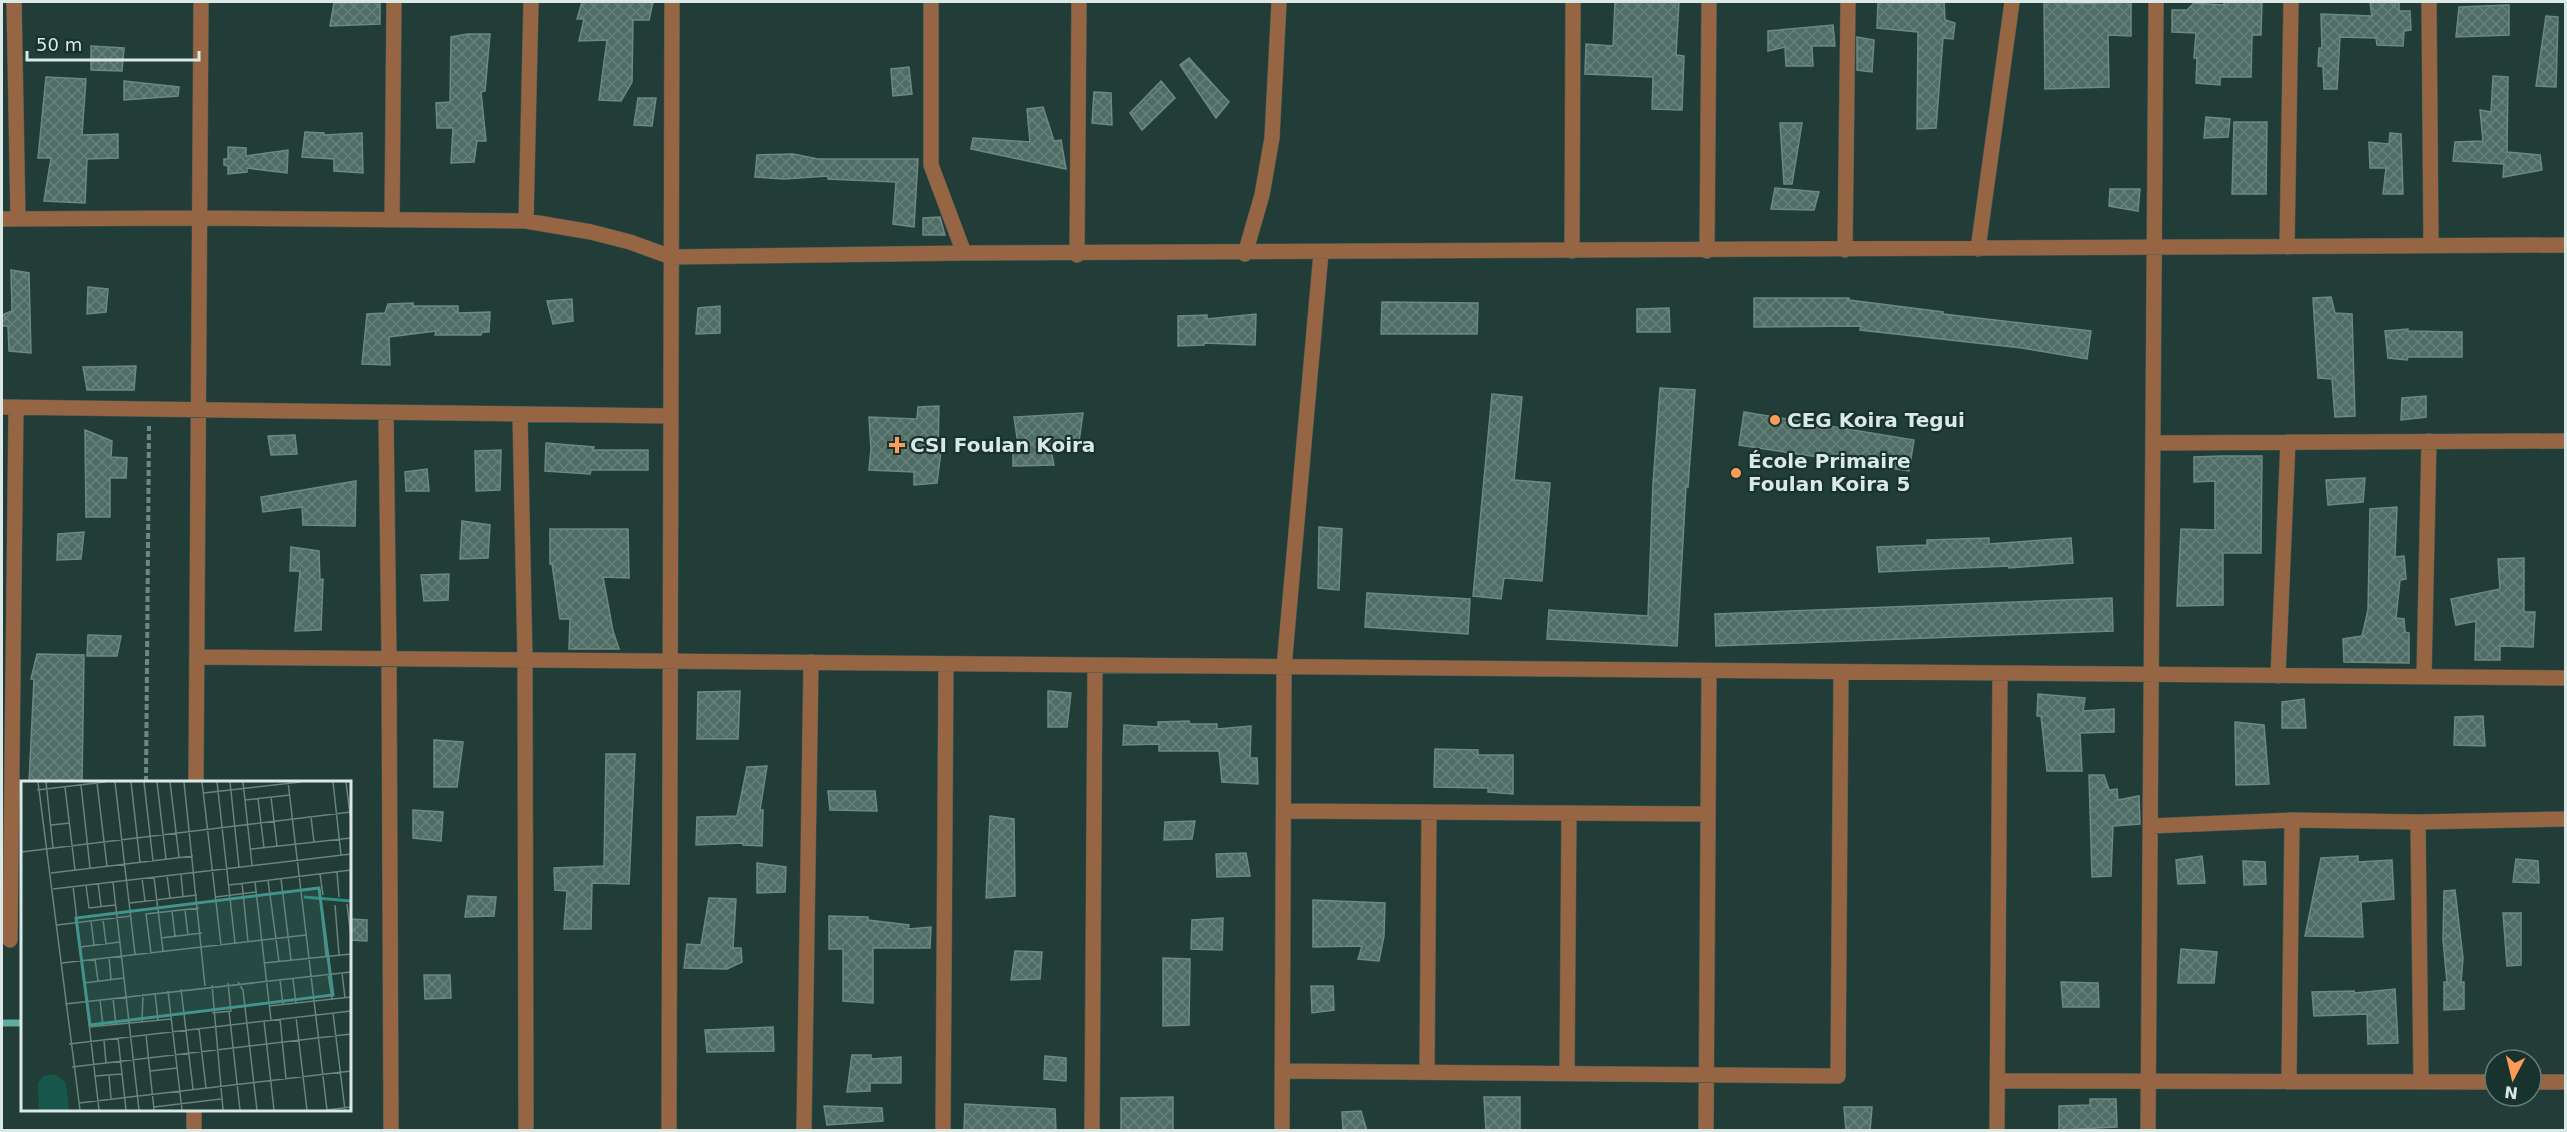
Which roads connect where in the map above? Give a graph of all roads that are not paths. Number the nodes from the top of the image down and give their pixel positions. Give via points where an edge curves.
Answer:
1 (14, 2) edge
2 (201, 2) edge
3 (394, 2) edge
4 (531, 2) edge
5 (672, 2) edge
6 (931, 2) edge
7 (1079, 2) edge
8 (1279, 2) edge
9 (1573, 2) edge
10 (1709, 2) edge
11 (1848, 2) edge
12 (2012, 2) edge
13 (2156, 2) edge
14 (2291, 2) edge
15 (2429, 2) edge
16 (199, 218) junction
17 (2, 219) edge
18 (18, 219) junction
19 (392, 220) junction
20 (526, 221) junction
21 (2565, 245) edge
22 (2431, 246) junction
23 (2287, 247) junction
24 (2154, 248) junction
25 (1978, 249) junction
26 (1845, 250) junction
27 (1572, 251) junction
28 (1707, 251) junction
29 (1321, 253) junction
30 (964, 254) junction
31 (1245, 254) junction
32 (1077, 255) junction
33 (671, 257) junction
34 (9, 407) edge
35 (198, 410) junction
36 (386, 412) junction
37 (520, 414) junction
38 (671, 416) junction
39 (2430, 441) junction
40 (2565, 441) edge
41 (2288, 442) junction
42 (2153, 443) junction
43 (197, 657) junction
44 (389, 658) junction
45 (525, 660) junction
46 (670, 661) junction
47 (811, 662) junction
48 (946, 664) junction
49 (1095, 665) junction
50 (1284, 667) junction
51 (1709, 670) junction
52 (1841, 672) junction
53 (2000, 673) junction
54 (2151, 675) junction
55 (2278, 676) junction
56 (2424, 677) junction
57 (2565, 678) edge
58 (196, 781) edge
59 (1284, 811) junction
60 (1429, 812) junction
61 (1569, 813) junction
62 (1708, 814) junction
63 (2565, 819) edge
64 (2292, 820) junction
65 (2418, 822) junction
66 (2150, 826) junction
67 (10, 940) dead end
68 (1282, 1071) junction
69 (1427, 1072) junction
70 (1567, 1074) junction
71 (1707, 1075) junction
72 (1997, 1082) junction
73 (2148, 1082) junction
74 (2289, 1082) junction
75 (2421, 1082) junction
76 (2483, 1082) edge
77 (2543, 1082) edge
78 (2565, 1082) edge
79 (194, 1111) edge
80 (194, 1131) edge
81 (391, 1131) edge
82 (526, 1131) edge
83 (669, 1131) edge
84 (804, 1131) edge
85 (943, 1131) edge
86 (1092, 1131) edge
87 (1282, 1131) edge
88 (1706, 1131) edge
89 (1997, 1131) edge
90 (2148, 1131) edge

1 - 18 street
2 - 16 street
3 - 19 street
4 - 20 street
5 - 33 street
6 - 30 street via 931,165
7 - 32 street
8 - 31 street via 1272,138 1262,195
9 - 27 street
10 - 28 street
11 - 26 street
12 - 25 street
13 - 24 street
14 - 23 street
15 - 22 street
16 - 18 street
16 - 19 street
16 - 35 street
17 - 18 street
19 - 20 street
20 - 33 street via 591,232
21 - 22 street
22 - 23 street
23 - 24 street
24 - 25 street
24 - 42 street
25 - 26 street
26 - 28 street
27 - 28 street
27 - 29 street
29 - 31 street
29 - 50 street
30 - 32 street
30 - 33 street
31 - 32 street
33 - 38 street
34 - 35 street
34 - 67 street
35 - 36 street
35 - 43 street
36 - 37 street
36 - 44 street
37 - 38 street
37 - 45 street
38 - 46 street
39 - 40 street
39 - 41 street
39 - 56 street
41 - 42 street
41 - 55 street
42 - 54 street
43 - 44 street
43 - 58 street
44 - 45 street
44 - 81 street
45 - 46 street
45 - 82 street
46 - 47 street
46 - 83 street
47 - 48 street
47 - 84 street
48 - 49 street
48 - 85 street
49 - 50 street
49 - 86 street
50 - 51 street
50 - 59 street
51 - 52 street
51 - 62 street
52 - 53 street
52 - 71 street via 1838,1076
53 - 54 street
53 - 72 street
54 - 55 street
54 - 66 street
55 - 56 street
56 - 57 street
59 - 60 street
59 - 68 street
60 - 61 street
60 - 69 street
61 - 62 street
61 - 70 street
62 - 71 street
63 - 65 street
64 - 65 street
64 - 66 street
64 - 74 street
65 - 75 street
66 - 73 street
68 - 69 street
68 - 87 street
69 - 70 street
70 - 71 street
71 - 88 street
72 - 73 street
72 - 89 street
73 - 74 street
73 - 90 street
74 - 75 street
75 - 76 street
77 - 78 street
79 - 80 street

